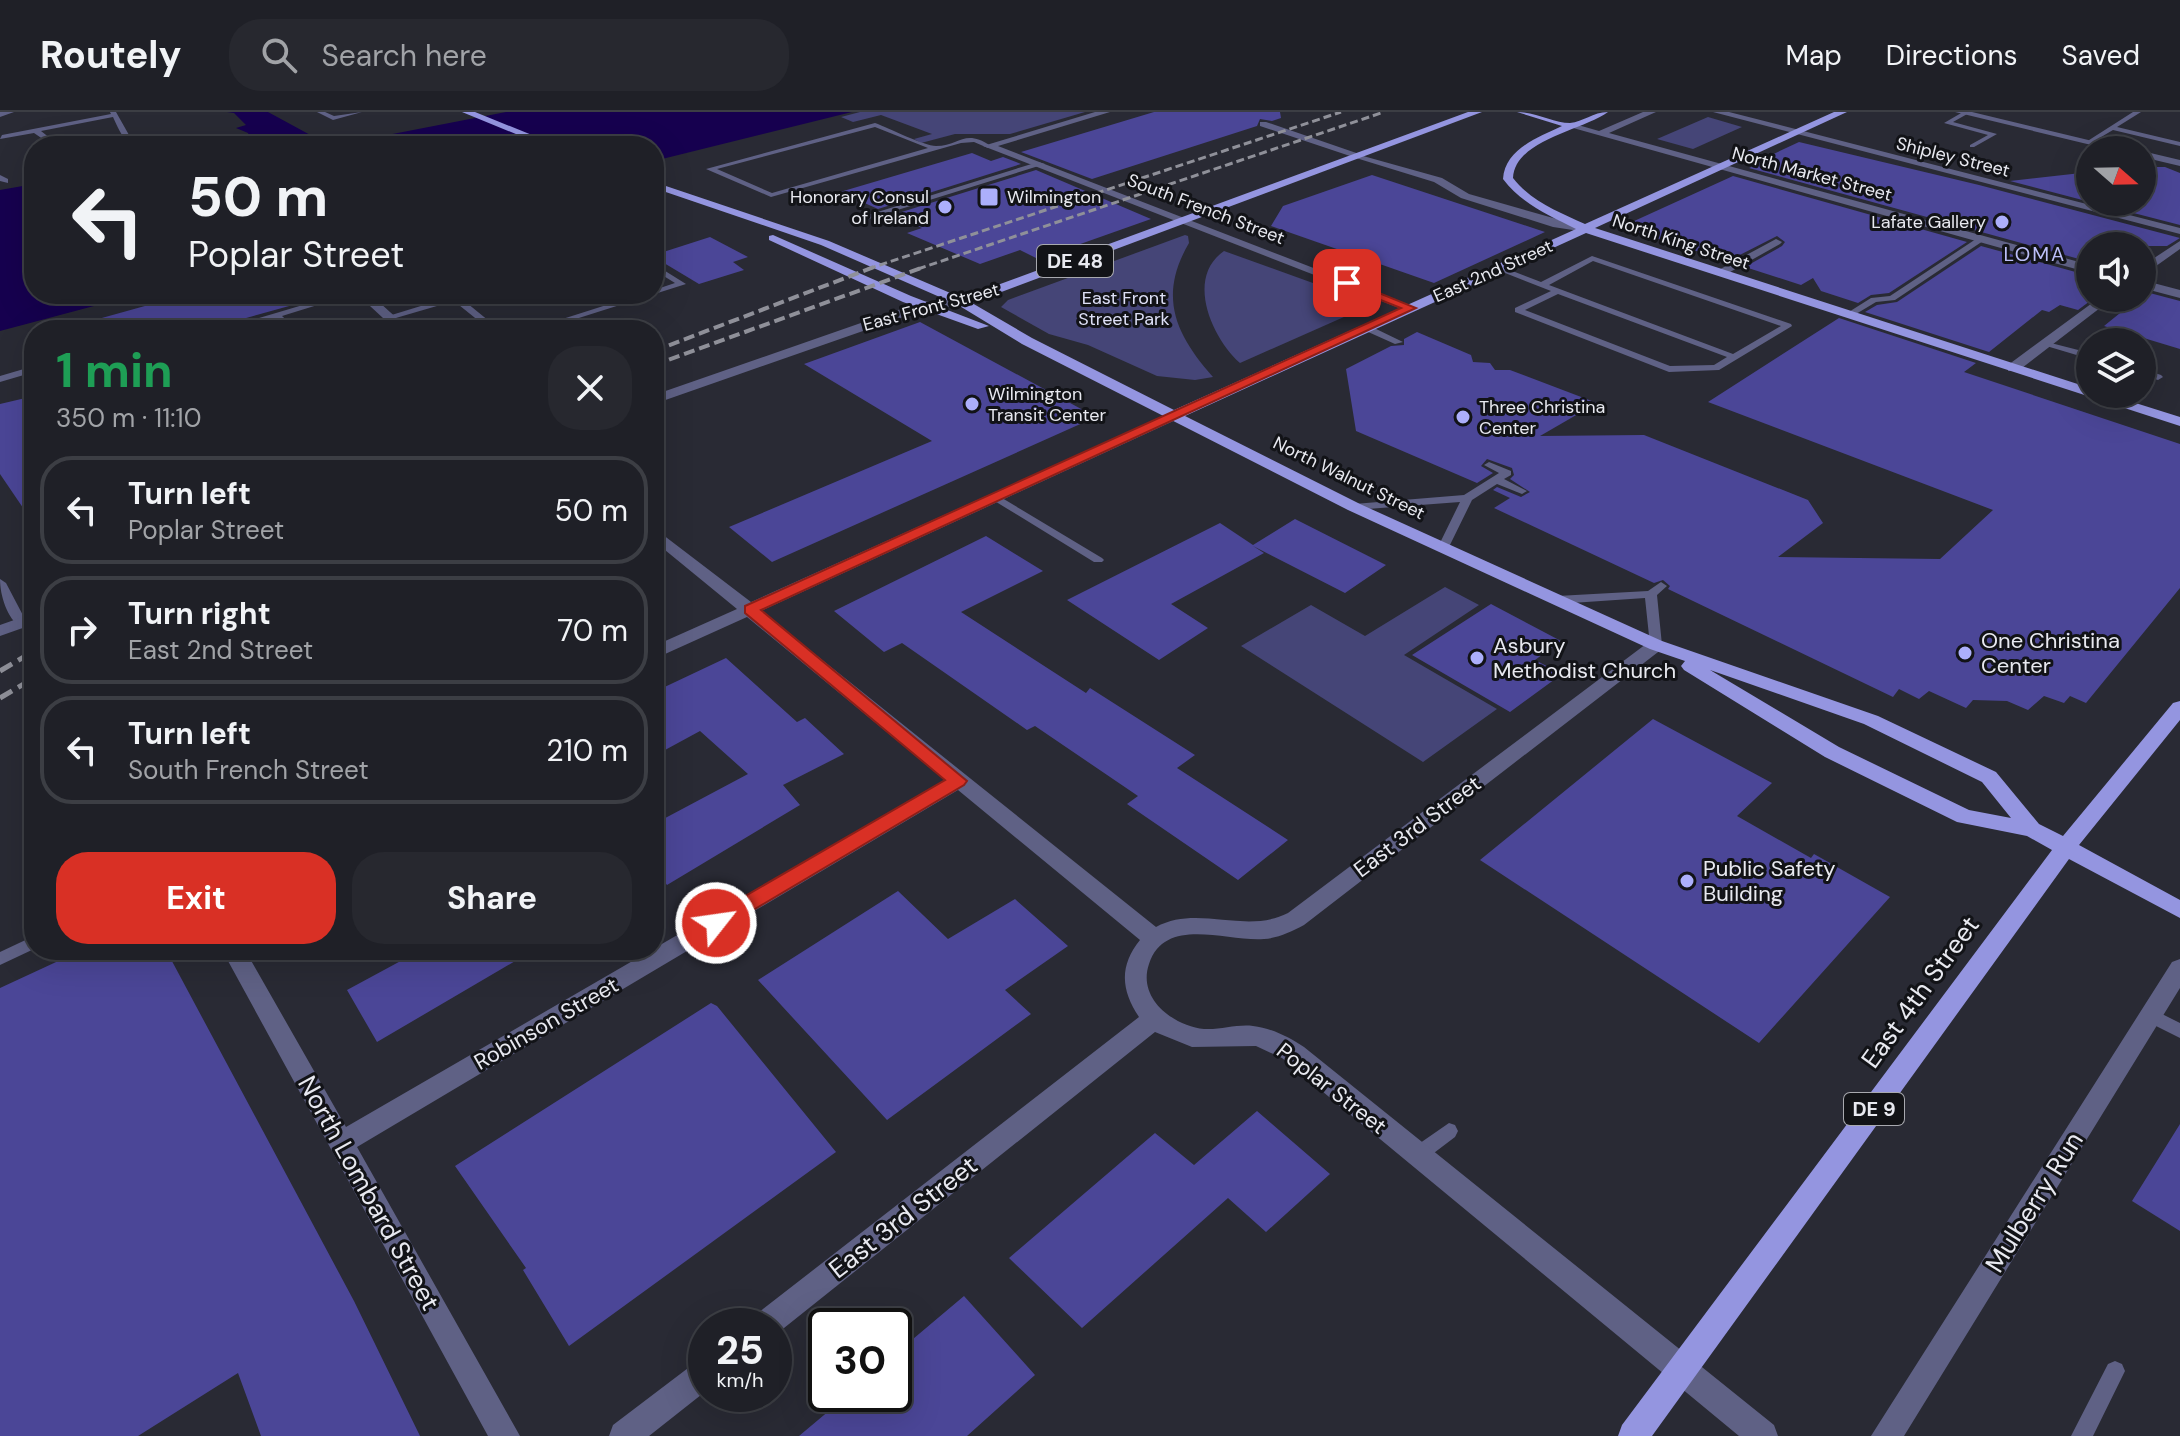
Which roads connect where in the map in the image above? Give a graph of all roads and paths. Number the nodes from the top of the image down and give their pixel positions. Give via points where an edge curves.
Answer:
1 (9, 112) edge
2 (320, 112) edge
3 (359, 112) edge
4 (467, 112) edge
5 (1105, 112) edge
6 (1477, 112) edge
7 (1522, 112) edge
8 (1603, 112) edge
9 (1651, 112) edge
10 (1711, 112) edge
11 (1718, 112) edge
12 (1842, 112) edge
13 (2138, 112) edge
14 (114, 113) edge
15 (1963, 113) edge
16 (0, 114) edge
17 (1744, 119) junction
18 (1263, 124) dead end
19 (1571, 126) junction
20 (2111, 128) junction
21 (35, 130) junction
22 (1796, 133) junction
23 (1599, 134) junction
24 (43, 136) edge
25 (126, 136) edge
26 (528, 136) edge
27 (2098, 136) edge
28 (2, 137) dead end
29 (2076, 139) edge
30 (2180, 144) edge
31 (988, 146) junction
32 (1972, 146) dead end
33 (933, 148) junction
34 (1360, 156) junction
35 (2156, 157) edge
36 (2180, 163) edge
37 (1041, 164) junction
38 (1721, 167) junction
39 (664, 189) edge
40 (705, 205) junction
41 (856, 220) dead end
42 (1188, 220) junction
43 (1586, 229) junction
44 (2180, 231) edge
45 (1982, 239) junction
46 (1776, 242) dead end
47 (2180, 244) edge
48 (2156, 262) edge
49 (2076, 265) edge
50 (1499, 269) junction
51 (664, 272) edge
52 (1719, 273) junction
53 (1542, 285) junction
54 (2156, 288) edge
55 (664, 289) edge
56 (1558, 291) junction
57 (2180, 294) edge
58 (962, 302) junction
59 (314, 304) edge
60 (374, 304) edge
61 (434, 304) edge
62 (463, 304) edge
63 (616, 304) edge
64 (925, 305) junction
65 (1411, 308) junction
66 (2088, 312) edge
67 (275, 315) junction
68 (1848, 315) junction
69 (389, 317) junction
70 (258, 320) edge
71 (281, 320) edge
72 (392, 320) edge
73 (483, 320) edge
74 (564, 320) edge
75 (1369, 329) junction
76 (1027, 341) junction
77 (1398, 342) dead end
78 (2046, 343) junction
79 (2076, 352) edge
80 (1734, 357) junction
81 (2013, 368) junction
82 (24, 372) edge
83 (0, 379) edge
84 (2076, 389) edge
85 (664, 396) edge
86 (2136, 408) edge
87 (1175, 415) junction
88 (2180, 422) edge
89 (1489, 465) dead end
90 (1497, 480) junction
91 (1522, 491) dead end
92 (997, 498) junction
93 (1467, 498) junction
94 (1354, 507) junction
95 (664, 541) edge
96 (1443, 549) junction
97 (1098, 560) dead end
98 (0, 583) edge
99 (1557, 600) junction
100 (751, 609) junction
101 (24, 616) edge
102 (24, 622) edge
103 (0, 631) edge
104 (1656, 645) junction
105 (664, 648) edge
106 (2180, 707) edge
107 (958, 781) junction
108 (2032, 829) junction
109 (2066, 847) junction
110 (2180, 910) edge
111 (1155, 939) junction
112 (24, 947) edge
113 (664, 953) edge
114 (0, 959) edge
115 (239, 960) edge
116 (653, 960) edge
117 (2180, 968) edge
118 (2152, 1016) junction
119 (1154, 1019) junction
120 (2180, 1031) edge
121 (1449, 1131) dead end
122 (341, 1143) junction
123 (1416, 1156) junction
124 (787, 1308) edge
125 (1681, 1371) junction
126 (2115, 1371) dead end
127 (688, 1386) edge
128 (505, 1436) edge
129 (624, 1436) edge
130 (1633, 1436) edge
131 (1763, 1436) edge
132 (1886, 1436) edge
133 (2082, 1436) edge

1 - 16 street
2 - 3 lane via 333,118
4 - 26 main road
5 - 31 street
6 - 34 main road, East Front Street / DE 48
7 - 19 main road
8 - 19 main road
9 - 23 street
10 - 17 street
11 - 17 street, Shipley Street
12 - 22 main road, East 2nd Street
13 - 20 lane
14 - 21 lane
14 - 25 lane
15 - 29 street
15 - 32 lane via 1947,123 1994,134
17 - 22 street, Shipley Street
18 - 34 street, North King Street
19 - 23 street, North Market Street
19 - 43 main road via 1523,149 1509,159 1505,171 1521,196
20 - 27 lane
20 - 30 lane
21 - 24 lane
21 - 28 lane
22 - 38 main road, East 2nd Street
22 - 44 street, Shipley Street
23 - 38 street, North Market Street
31 - 33 lane via 969,140
31 - 37 street, South French Street
33 - 33 lane via 771,195 710,169 875,125
34 - 42 main road, East Front Street / DE 48
34 - 43 street, North King Street via 1438,180 1465,196
35 - 36 street
37 - 41 lane
37 - 42 street, South French Street
38 - 43 main road, East 2nd Street
38 - 45 street, North Market Street
39 - 40 main road
40 - 58 main road, North Walnut Street via 850,254
40 - 64 main road, North Walnut Street
42 - 58 main road, East Front Street / DE 48
42 - 65 street, South French Street
43 - 50 main road, East 2nd Street
43 - 52 main road, North King Street
45 - 49 street, North Market Street
45 - 68 lane via 1892,298 1874,300
46 - 52 street
47 - 48 street
50 - 53 lane
50 - 65 main road, East 2nd Street
51 - 55 lane via 682,284
52 - 68 main road, North King Street
53 - 56 lane
53 - 80 lane via 1592,258 1788,326
54 - 57 street
56 - 80 lane
56 - 80 lane via 1518,310 1669,369 1716,368
58 - 64 street, East Front Street
58 - 76 main road, North Walnut Street
59 - 67 lane
60 - 69 street
61 - 69 lane
62 - 73 lane
63 - 74 lane
64 - 76 main road, North Walnut Street
64 - 85 street, East Front Street
65 - 75 main road, East 2nd Street
66 - 78 street
67 - 70 lane
67 - 71 lane
68 - 81 main road, North King Street
69 - 72 street
75 - 77 lane
75 - 87 main road, East 2nd Street
76 - 87 main road, North Walnut Street
78 - 79 lane
78 - 81 street
81 - 84 main road, North King Street
82 - 83 lane
86 - 88 main road, North King Street
87 - 92 street, East 2nd Street
87 - 94 main road, North Walnut Street
89 - 90 lane via 1507,473
90 - 91 lane
90 - 93 lane
92 - 97 lane
92 - 100 street, East 2nd Street
93 - 94 lane
93 - 96 lane
94 - 96 main road, North Walnut Street
95 - 100 street
96 - 99 main road, North Walnut Street
98 - 101 lane
99 - 104 main road, North Walnut Street
99 - 104 lane via 1656,590
100 - 105 street, East 2nd Street
100 - 107 street
102 - 103 street
104 - 108 main road, North Walnut Street via 1832,752 1964,817
104 - 108 main road, North Walnut Street via 1871,720 1989,777
104 - 111 street, East 3rd Street via 1296,919 1260,932 1198,924
106 - 109 main road, East 4th Street / DE 9
107 - 111 street
107 - 113 street, Robinson Street
108 - 109 main road, North Walnut Street
109 - 110 main road, North Walnut Street
109 - 125 main road, East 4th Street / DE 9
111 - 119 street via 1139,959 1135,982
112 - 114 lane
115 - 122 street, North Lombard Street
116 - 122 street, Robinson Street
117 - 118 street, Mulberry Run
118 - 120 lane
118 - 132 street, Mulberry Run
119 - 123 street, Poplar Street via 1199,1038 1247,1035 1278,1043
119 - 124 street, East 3rd Street
121 - 123 lane
122 - 128 street, North Lombard Street
123 - 125 street, Poplar Street
125 - 130 main road, East 4th Street / DE 9
125 - 131 street, Poplar Street
126 - 133 lane
127 - 129 street

